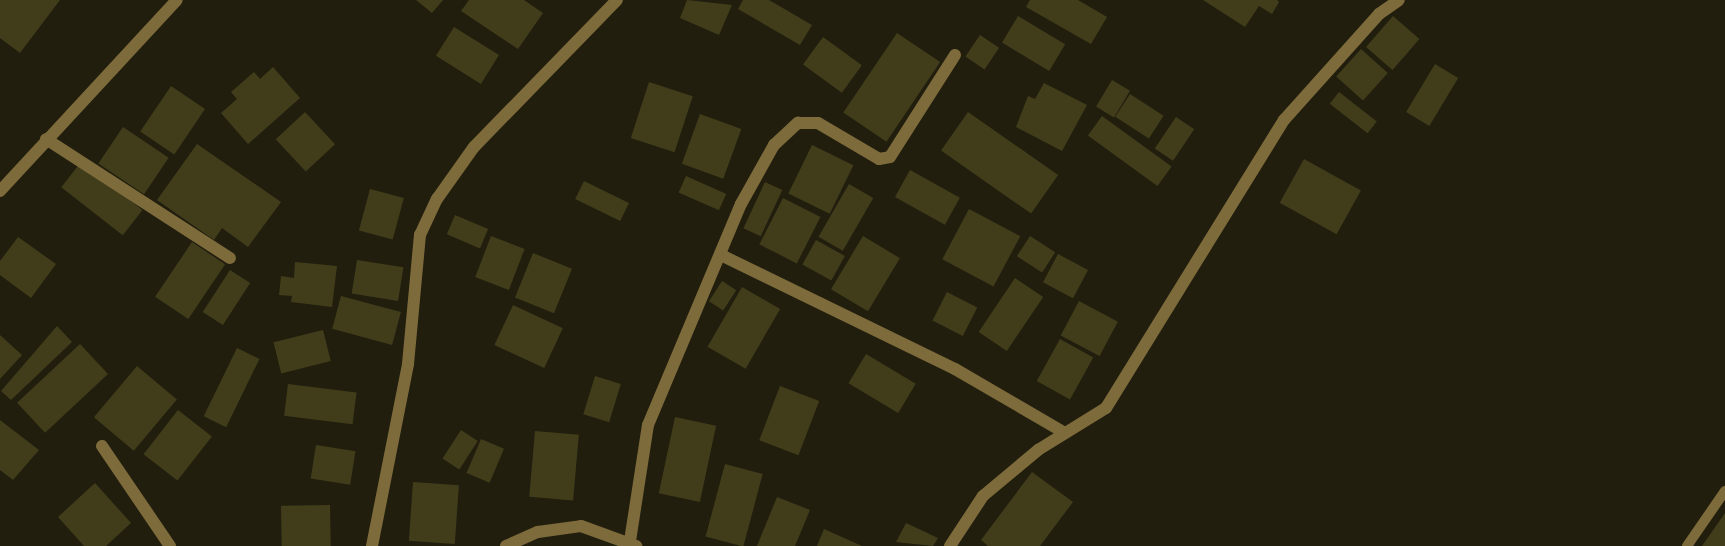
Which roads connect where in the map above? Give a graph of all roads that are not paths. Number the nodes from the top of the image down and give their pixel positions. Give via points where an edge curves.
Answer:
1 (177, 0) edge
2 (617, 0) edge
3 (1399, 0) edge
4 (955, 55) dead end
5 (46, 139) junction
6 (0, 190) edge
7 (721, 255) junction
8 (230, 258) dead end
9 (1065, 434) junction
10 (102, 446) dead end
11 (1725, 491) edge
12 (633, 544) edge
13 (170, 546) edge
14 (372, 546) edge
15 (506, 546) edge
16 (950, 546) edge
17 (1687, 546) edge

1 - 5 street
2 - 14 street via 474,147 436,199 420,235 408,364
3 - 9 street via 1379,14 1284,120 1126,383 1106,408
4 - 7 street via 890,157 879,159 818,123 798,123 774,145
5 - 6 street
5 - 8 street
7 - 9 street via 955,369
7 - 12 street via 648,425
9 - 16 street via 983,496
10 - 13 street
11 - 17 lane
12 - 15 street via 581,526 538,532

